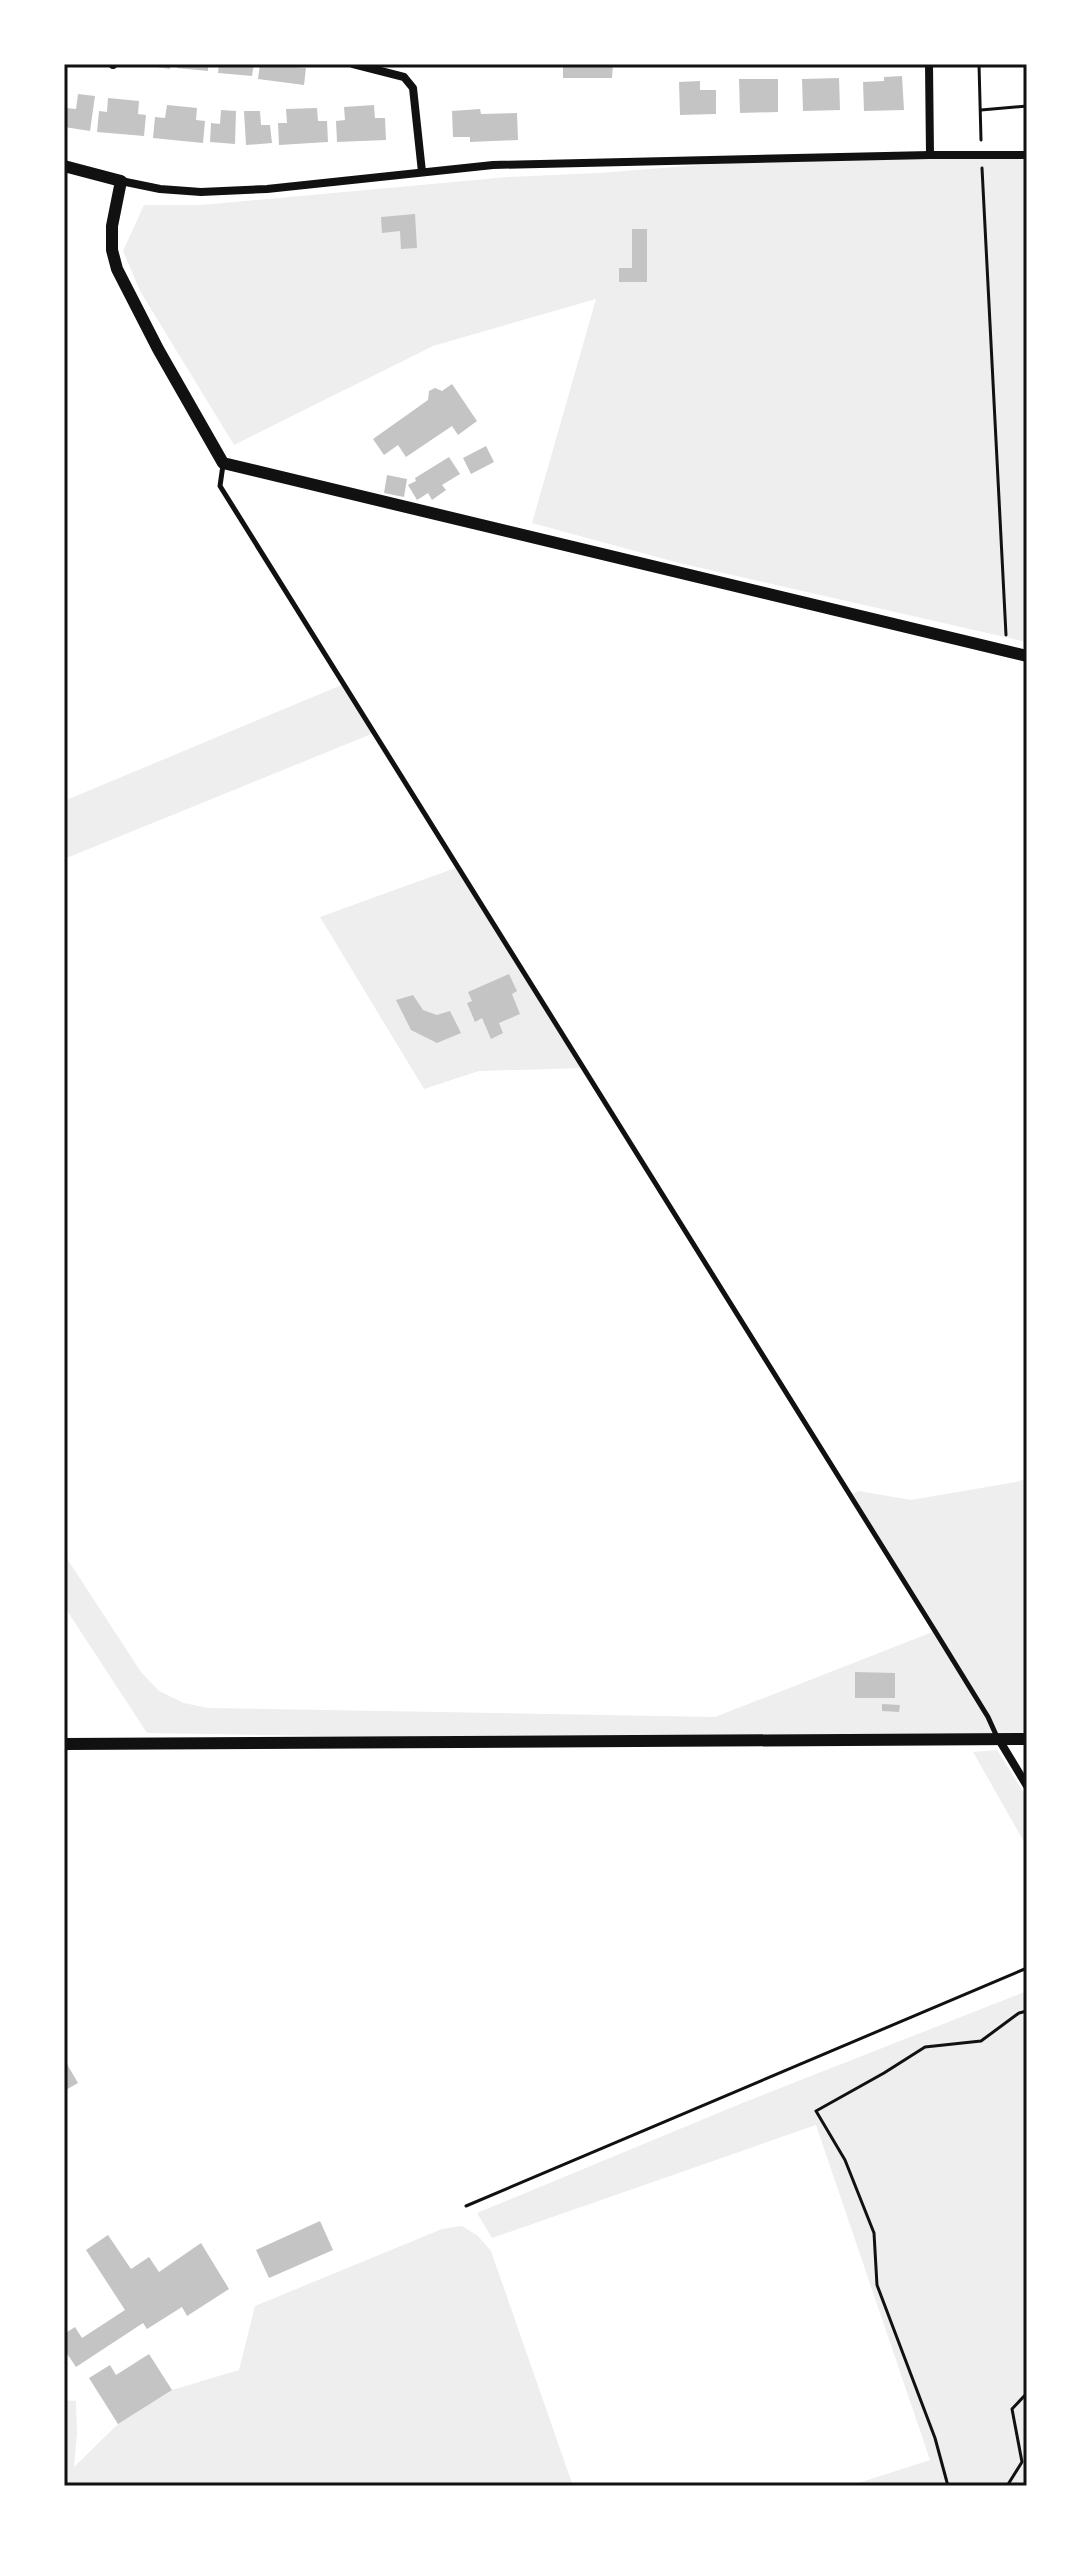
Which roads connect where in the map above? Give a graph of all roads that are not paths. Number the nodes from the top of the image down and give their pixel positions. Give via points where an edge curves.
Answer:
1 (353, 64) edge
2 (929, 64) edge
3 (930, 155) junction
4 (1027, 155) edge
5 (64, 166) edge
6 (422, 172) junction
7 (121, 181) junction
8 (223, 463) junction
9 (1027, 656) edge
10 (998, 1738) junction
11 (1027, 1739) edge
12 (64, 1744) edge
13 (1027, 1786) edge

1 - 6 street via 404,77 413,88
2 - 3 street
3 - 4 street
3 - 6 street via 493,165
5 - 7 street
6 - 7 street via 201,192
7 - 8 street via 112,226 117,269
8 - 9 street
8 - 10 lane via 220,486
10 - 11 street
10 - 12 street
10 - 13 street

